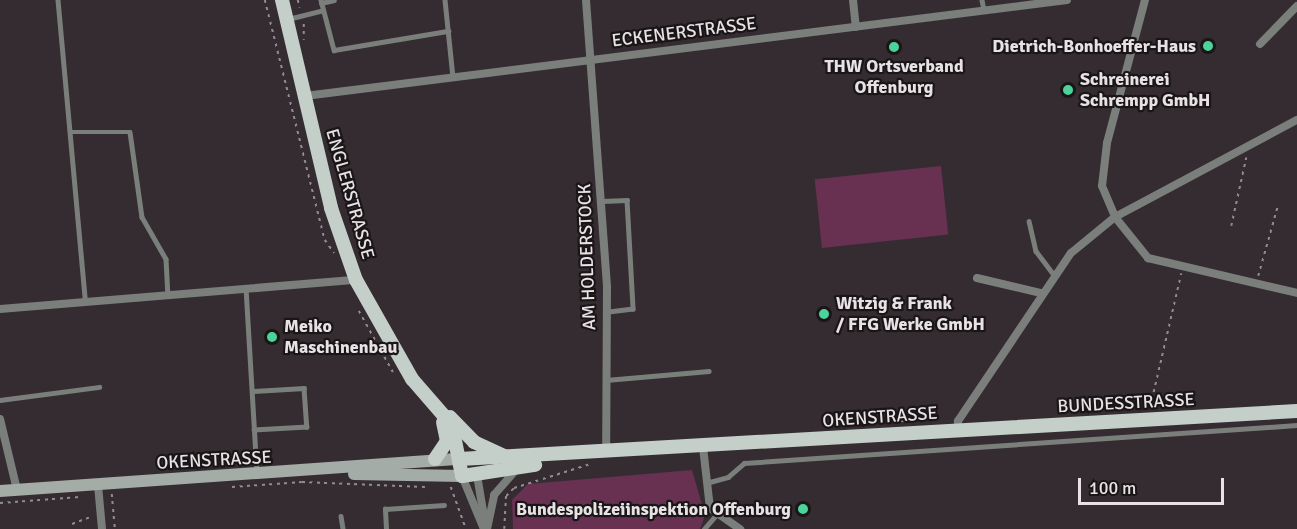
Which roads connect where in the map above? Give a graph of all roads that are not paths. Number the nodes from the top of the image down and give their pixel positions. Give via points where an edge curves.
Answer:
1 (58, 0) edge
2 (282, 0) edge
3 (334, 0) edge
4 (445, 0) edge
5 (586, 0) edge
6 (853, 0) edge
7 (982, 0) edge
8 (1067, 0) edge
9 (1145, 0) edge
10 (321, 2) edge
11 (1297, 6) edge
12 (323, 10) junction
13 (984, 10) junction
14 (286, 19) junction
15 (856, 27) junction
16 (448, 31) junction
17 (1260, 45) dead end
18 (594, 60) junction
19 (453, 78) junction
20 (305, 96) junction
21 (1296, 121) edge
22 (72, 132) junction
23 (602, 201) junction
24 (1115, 217) junction
25 (1029, 221) dead end
26 (1054, 275) junction
27 (977, 278) dead end
28 (356, 280) junction
29 (246, 286) junction
30 (168, 292) junction
31 (1041, 293) junction
32 (1297, 293) edge
33 (85, 299) junction
34 (0, 309) edge
35 (607, 312) junction
36 (709, 370) dead end
37 (606, 380) junction
38 (99, 387) dead end
39 (252, 391) junction
40 (0, 400) edge
41 (441, 411) junction
42 (1297, 411) edge
43 (0, 419) edge
44 (1297, 425) edge
45 (254, 430) junction
46 (958, 430) junction
47 (474, 442) junction
48 (703, 447) junction
49 (606, 453) junction
50 (435, 459) junction
51 (460, 459) junction
52 (517, 465) junction
53 (477, 469) junction
54 (332, 472) junction
55 (462, 476) junction
56 (258, 477) junction
57 (706, 483) junction
58 (17, 490) junction
59 (99, 490) junction
60 (0, 491) edge
61 (444, 505) dead end
62 (716, 515) junction
63 (341, 516) dead end
64 (102, 529) edge
65 (342, 529) edge
66 (386, 529) edge
67 (486, 529) edge
68 (704, 529) edge
69 (741, 529) edge

1 - 22 lane
2 - 14 main road, ENGLERSTRASSE
3 - 10 lane
4 - 16 lane
5 - 18 street, AM HOLDERSTOCK
6 - 15 street
7 - 13 lane
8 - 13 street, ECKENERSTRASSE
9 - 24 street via 1107,143 1102,186
10 - 12 lane
11 - 17 street
12 - 14 lane
12 - 16 lane via 334,50
13 - 15 street, ECKENERSTRASSE
14 - 20 main road, ENGLERSTRASSE
15 - 18 street, ECKENERSTRASSE
16 - 19 lane
18 - 19 street, ECKENERSTRASSE
18 - 23 street, AM HOLDERSTOCK
19 - 20 street, ECKENERSTRASSE
20 - 28 main road, ENGLERSTRASSE
21 - 24 street, OKENSTRASSE
22 - 30 lane via 130,132 142,217 166,259
22 - 33 lane
23 - 35 street, AM HOLDERSTOCK
23 - 35 lane via 627,201 633,309
24 - 26 street, OKENSTRASSE via 1071,253
24 - 32 street via 1148,258 1182,270
25 - 26 lane via 1036,251
26 - 31 street, OKENSTRASSE
27 - 31 street
28 - 29 street
28 - 41 main road, ENGLERSTRASSE via 412,380
29 - 30 street
29 - 39 lane
30 - 33 street
31 - 46 street, OKENSTRASSE via 958,421
33 - 34 street
35 - 37 street, AM HOLDERSTOCK
36 - 37 lane
37 - 49 street, AM HOLDERSTOCK
38 - 40 lane
39 - 45 lane
39 - 45 lane via 304,388 307,427
41 - 47 main road, ENGLERSTRASSE
41 - 50 main road via 447,441
41 - 51 main road, ENGLERSTRASSE via 458,441
42 - 46 main road, BUNDESSTRASSE
43 - 58 street
44 - 57 lane via 744,464 728,477
45 - 56 lane
46 - 48 main road, OKENSTRASSE
47 - 52 main road, ENGLERSTRASSE
47 - 53 main road
48 - 49 main road, OKENSTRASSE
48 - 57 street
49 - 52 main road, OKENSTRASSE via 584,460
50 - 51 main road, OKENSTRASSE
50 - 54 main road, OKENSTRASSE
51 - 53 main road, OKENSTRASSE
51 - 55 main road, ENGLERSTRASSE
52 - 53 main road, OKENSTRASSE
52 - 67 street via 494,495
53 - 55 main road, OKENSTRASSE
53 - 67 street
54 - 55 main road, OKENSTRASSE
54 - 56 main road, OKENSTRASSE
55 - 67 street
56 - 59 main road, OKENSTRASSE via 112,484
57 - 62 street
58 - 59 main road, OKENSTRASSE
58 - 60 main road, OKENSTRASSE
59 - 64 street
61 - 66 lane via 385,509
62 - 68 lane
62 - 69 street
63 - 65 lane

